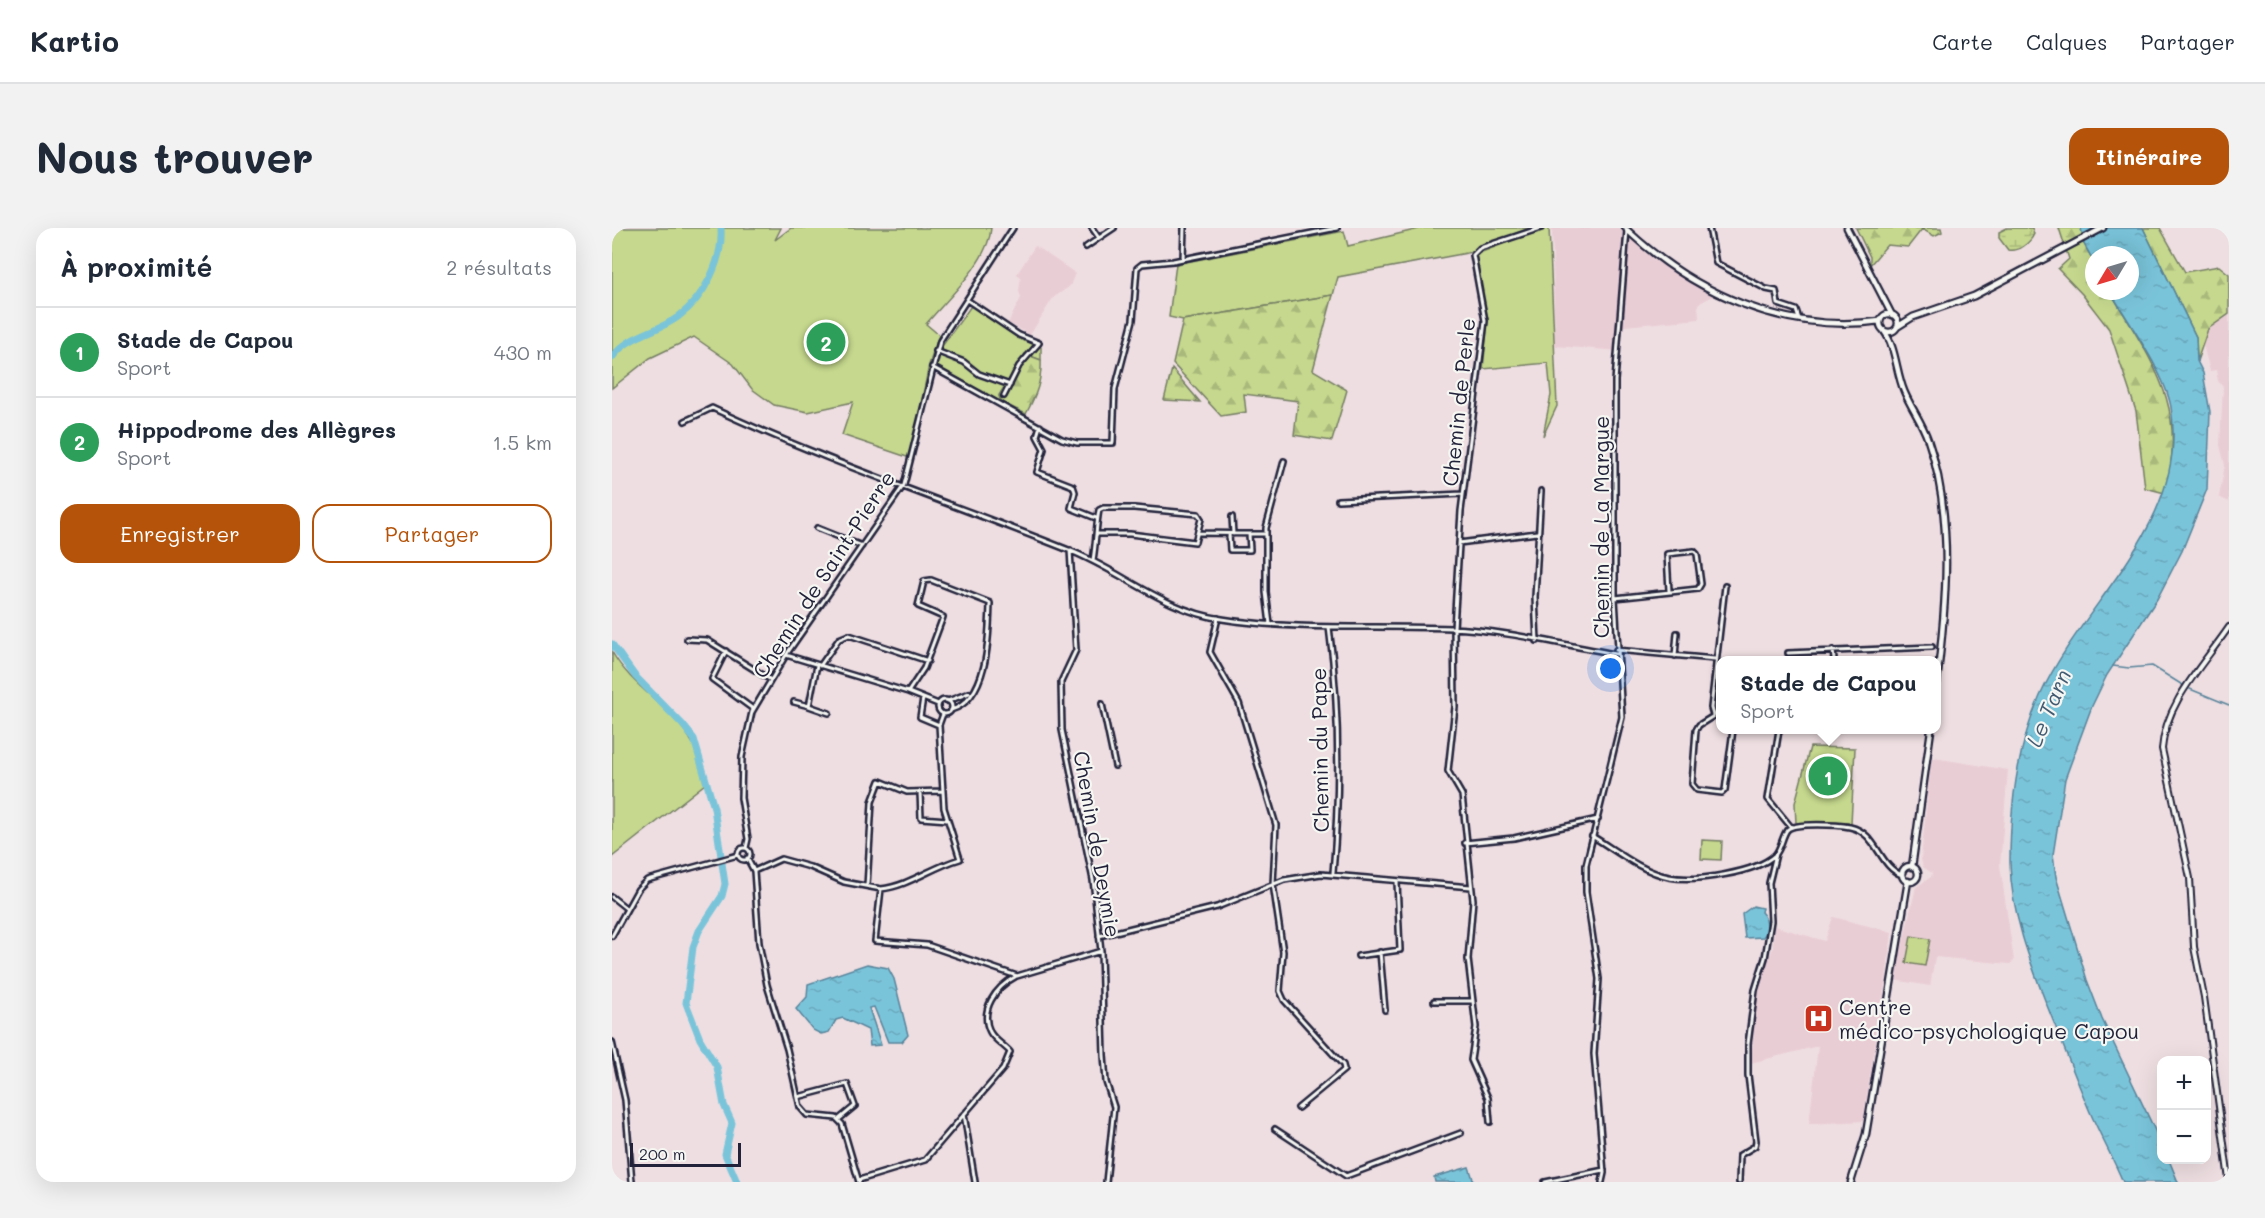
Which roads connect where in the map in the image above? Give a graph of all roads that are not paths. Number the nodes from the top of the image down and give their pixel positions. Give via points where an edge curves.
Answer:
1 (1013, 228) edge
2 (1092, 228) edge
3 (1114, 228) edge
4 (1184, 228) edge
5 (1337, 228) edge
6 (1541, 228) edge
7 (1709, 228) edge
8 (1847, 228) edge
9 (2103, 228) edge
10 (1626, 229) edge
11 (1318, 230) edge
12 (1099, 238) junction
13 (1086, 247) dead end
14 (1183, 259) junction
15 (1882, 299) junction
16 (967, 300) junction
17 (1893, 315) junction
18 (1913, 317) junction
19 (1799, 319) junction
20 (1881, 320) junction
21 (1865, 324) junction
22 (1896, 328) junction
23 (1883, 330) junction
24 (1892, 349) junction
25 (936, 351) junction
26 (932, 367) junction
27 (1010, 385) junction
28 (1004, 396) dead end
29 (685, 421) dead end
30 (1040, 426) junction
31 (1284, 461) dead end
32 (904, 485) junction
33 (1541, 491) dead end
34 (1463, 494) junction
35 (1338, 500) dead end
36 (1232, 517) dead end
37 (1097, 518) junction
38 (817, 528) dead end
39 (1199, 533) junction
40 (1538, 533) junction
41 (1098, 534) junction
42 (1231, 534) junction
43 (1249, 534) junction
44 (1266, 534) junction
45 (1459, 543) junction
46 (861, 546) junction
47 (1070, 550) junction
48 (1093, 560) junction
49 (1725, 586) dead end
50 (1670, 591) junction
51 (1614, 598) junction
52 (1218, 618) junction
53 (1270, 624) junction
54 (1329, 627) junction
55 (2229, 627) edge
56 (1454, 628) junction
57 (1677, 633) dead end
58 (687, 639) dead end
59 (1537, 641) junction
60 (1932, 646) dead end
61 (1833, 650) junction
62 (726, 651) junction
63 (1616, 652) junction
64 (1788, 653) dead end
65 (786, 655) junction
66 (1675, 656) junction
67 (1834, 656) edge
68 (1939, 656) edge
69 (1715, 659) junction
70 (928, 661) junction
71 (818, 665) junction
72 (771, 680) junction
73 (971, 692) junction
74 (906, 693) junction
75 (923, 698) junction
76 (948, 701) junction
77 (794, 702) dead end
78 (938, 704) junction
79 (1102, 704) dead end
80 (809, 706) junction
81 (753, 709) junction
82 (951, 710) junction
83 (829, 712) dead end
84 (943, 714) junction
85 (1716, 714) edge
86 (1713, 715) junction
87 (939, 725) junction
88 (1732, 734) edge
89 (1778, 734) edge
90 (1929, 734) edge
91 (1115, 766) dead end
92 (943, 791) junction
93 (920, 792) junction
94 (1598, 819) junction
95 (948, 820) junction
96 (1791, 827) junction
97 (1592, 836) junction
98 (1465, 843) junction
99 (746, 848) junction
100 (1776, 854) junction
101 (738, 855) junction
102 (747, 858) junction
103 (1912, 867) junction
104 (754, 871) junction
105 (1333, 873) junction
106 (1902, 875) junction
107 (1908, 881) junction
108 (1397, 882) junction
109 (1273, 884) junction
110 (867, 886) junction
111 (1471, 887) junction
112 (881, 889) junction
113 (612, 897) edge
114 (627, 909) junction
115 (612, 936) edge
116 (1099, 936) junction
117 (1101, 951) junction
118 (1380, 952) junction
119 (1358, 956) dead end
120 (1017, 976) junction
121 (1473, 1000) junction
122 (1434, 1001) dead end
123 (1385, 1010) dead end
124 (612, 1042) edge
125 (798, 1097) junction
126 (1298, 1108) dead end
127 (964, 1114) junction
128 (838, 1120) junction
129 (1490, 1122) dead end
130 (1275, 1129) dead end
131 (1461, 1133) dead end
132 (1604, 1170) junction
133 (2229, 1180) edge
134 (859, 1181) edge
135 (632, 1182) edge
136 (975, 1182) edge
137 (1106, 1182) edge
138 (1545, 1182) edge
139 (1602, 1182) edge
140 (1739, 1182) edge
141 (1851, 1182) edge

1 - 16 street, Chemin de Saint-Pierre
2 - 12 street
3 - 12 street
4 - 14 street
5 - 11 street
6 - 34 street, Chemin de Perle via 1480,248 1473,255 1485,321
7 - 19 street via 1716,263 1776,291 1778,304 1796,310
8 - 15 main road
9 - 18 main road via 1967,299
10 - 19 main road via 1668,265 1707,289 1750,307
10 - 51 street, Chemin de La Margue via 1615,363
11 - 14 street
12 - 13 street
14 - 30 street via 1137,268 1133,320 1115,389 1113,443 1077,443
15 - 17 main road
15 - 20 main road
16 - 25 street, Chemin de Saint-Pierre
16 - 27 street via 1019,335 1039,343 1019,366
17 - 18 main road
17 - 20 main road
17 - 22 main road
18 - 22 main road
19 - 21 main road
20 - 21 main road
20 - 23 main road
21 - 23 main road
22 - 23 main road
22 - 24 main road
23 - 24 main road
24 - 68 main road via 1904,390 1929,443 1941,501 1944,587
25 - 26 street, Chemin de Saint-Pierre
25 - 27 street
26 - 30 street
26 - 32 street, Chemin de Saint-Pierre
27 - 28 street
29 - 32 street via 712,408 791,445
30 - 37 street via 1037,436 1044,449 1037,472 1073,486 1071,508
31 - 44 street
32 - 46 street, Chemin de Saint-Pierre
32 - 47 street
33 - 40 street
34 - 35 street
34 - 45 street, Chemin de Perle
36 - 42 street
37 - 39 street via 1103,508 1198,514
37 - 41 street
38 - 46 street
39 - 41 street via 1192,542
39 - 42 street
40 - 45 street
40 - 59 street
41 - 48 street
42 - 43 street
42 - 43 street via 1230,550 1250,550
43 - 44 street
44 - 53 street
45 - 56 street, Chemin de Perle
46 - 65 street, Chemin de Saint-Pierre
47 - 48 street
47 - 116 street, Chemin de Deymie via 1076,650 1061,682 1062,730 1093,880
48 - 52 street via 1177,607
49 - 69 street
50 - 50 street via 1667,554 1694,551 1701,584 1698,590
50 - 51 street
51 - 63 street, Chemin de La Margue
52 - 53 street
52 - 109 street via 1210,652 1239,703 1276,825
53 - 54 street
54 - 56 street
54 - 105 street, Chemin du Pape via 1338,696
55 - 133 main road via 2178,703 2162,749 2190,878 2194,947
56 - 59 street
56 - 98 street, Chemin de Perle via 1455,707 1448,771 1462,795
57 - 66 street
58 - 62 street via 707,640
59 - 63 street
60 - 61 street
61 - 64 street
61 - 67 street
62 - 72 street
62 - 81 street via 712,679
63 - 66 street
63 - 94 street, Chemin de La Margue via 1622,717
65 - 71 street
65 - 72 street, Chemin de Saint-Pierre
66 - 69 street
69 - 86 street
70 - 71 street via 849,635 839,639
70 - 73 street via 943,617 918,606 926,579 990,603 988,655
70 - 74 street
71 - 74 street
71 - 80 street
72 - 81 street, Chemin de Saint-Pierre
73 - 76 street
73 - 82 street
74 - 75 street
75 - 78 street
75 - 87 street via 920,717
76 - 78 street
76 - 82 street
77 - 80 street
78 - 84 street
79 - 91 street
80 - 83 street
81 - 99 street, Chemin de Saint-Pierre via 742,757
82 - 84 street
84 - 87 street
85 - 86 street
86 - 88 street via 1696,730 1692,784 1696,790 1725,790
87 - 92 street
89 - 96 street via 1768,799
90 - 103 main road
92 - 93 street
92 - 95 street
93 - 95 street via 921,818
93 - 110 street via 907,792 880,781 872,802
94 - 97 street, Chemin de La Margue
94 - 98 street via 1514,838
95 - 112 street via 960,859 924,872 899,887
96 - 100 street
96 - 106 street via 1854,828 1871,840 1890,870
97 - 100 street via 1670,878 1742,873
97 - 132 street, Chemin de La Margue via 1586,892 1599,978 1594,1054
98 - 111 street, Chemin de Perle
99 - 101 street via 740,849
99 - 102 street via 750,854
100 - 140 street via 1769,883 1771,921 1755,990 1748,1044 1756,1141 1755,1146 1740,1155
101 - 102 street
101 - 114 street via 647,880
102 - 104 street
103 - 106 main road via 1905,868
103 - 107 main road via 1917,877
104 - 110 street via 781,859 844,882
104 - 125 street via 762,957
105 - 108 street
105 - 109 street
106 - 107 main road
107 - 141 main road via 1868,1125
108 - 111 street
108 - 118 street via 1400,950
109 - 116 street via 1217,907
109 - 126 street via 1283,952 1280,991 1344,1070
110 - 112 street
111 - 121 street, Chemin de Perle via 1468,959
112 - 120 street via 874,941 927,945
113 - 114 street
114 - 115 street
116 - 117 street, Chemin de Deymie
117 - 120 street
117 - 137 street, Chemin de Deymie via 1106,1082 1114,1107
118 - 119 street
118 - 123 street
120 - 127 street via 999,987 986,1016 990,1034 1011,1055
121 - 122 street
121 - 129 street, Chemin de Perle via 1476,1027 1471,1060 1488,1098
124 - 135 street via 625,1100
125 - 128 street via 807,1115
125 - 128 street via 847,1084 855,1106
127 - 134 street via 925,1160
127 - 136 street
128 - 134 street
130 - 131 street via 1346,1176
132 - 138 street
132 - 139 street, Chemin de La Margue

